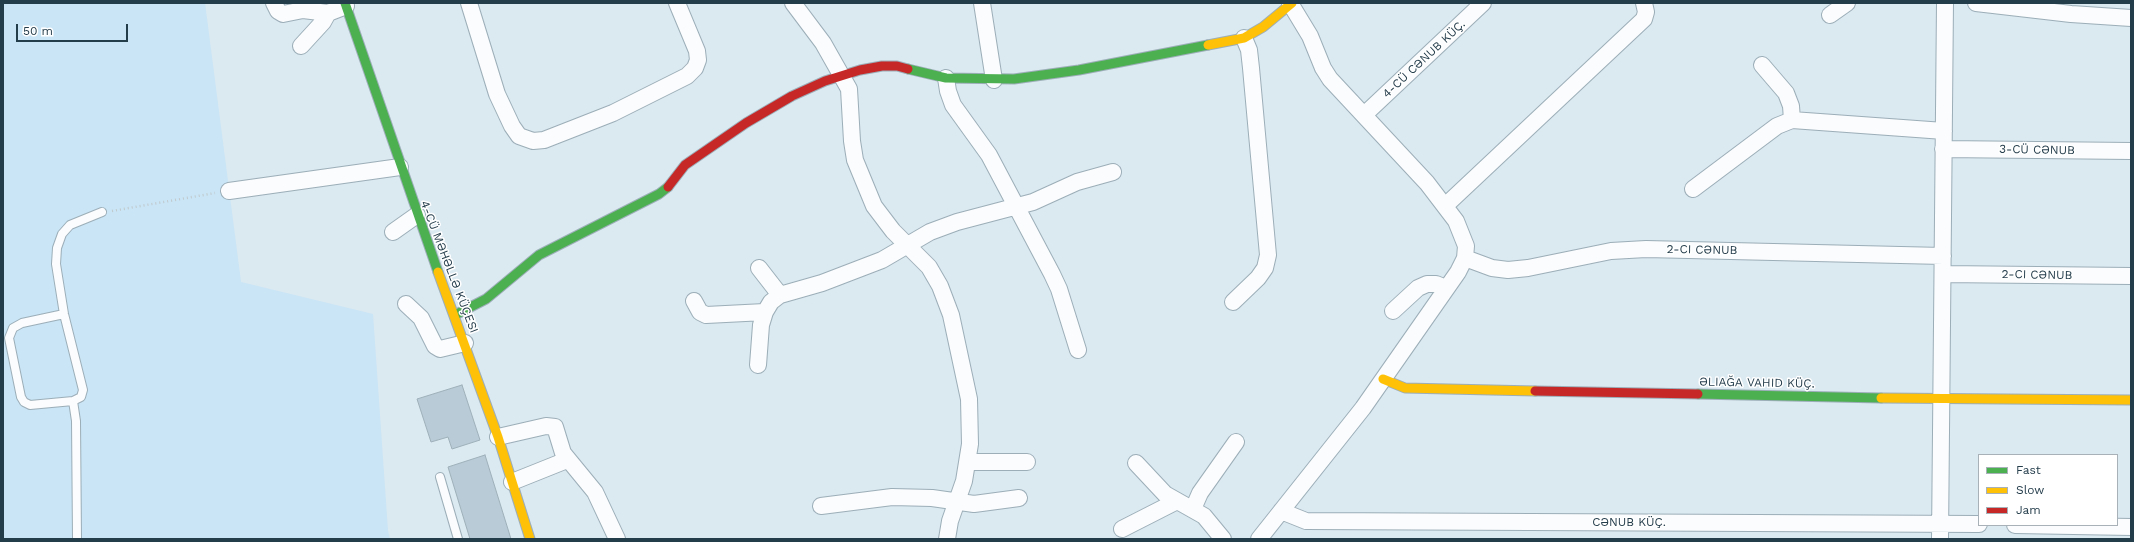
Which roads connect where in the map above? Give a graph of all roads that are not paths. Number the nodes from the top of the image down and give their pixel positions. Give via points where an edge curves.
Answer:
1 (274, 3) edge
2 (469, 3) edge
3 (677, 3) edge
4 (793, 3) edge
5 (982, 3) edge
6 (1291, 3) edge
7 (1483, 3) edge
8 (1644, 3) edge
9 (1847, 3) edge
10 (1945, 3) edge
11 (1976, 3) edge
12 (345, 4) edge
13 (328, 13) junction
14 (1830, 15) dead end
15 (2131, 18) edge
16 (1244, 38) junction
17 (301, 46) dead end
18 (1762, 65) dead end
19 (843, 76) junction
20 (946, 78) junction
21 (994, 80) junction
22 (1364, 115) junction
23 (1792, 120) junction
24 (1944, 130) junction
25 (1943, 149) junction
26 (2131, 151) edge
27 (400, 167) junction
28 (1113, 172) dead end
29 (1693, 189) dead end
30 (229, 190) road end
31 (1445, 206) junction
32 (1017, 207) junction
33 (102, 212) road end
34 (416, 215) junction
35 (393, 232) dead end
36 (906, 245) junction
37 (1943, 256) junction
38 (1465, 258) junction
39 (759, 268) dead end
40 (1943, 274) junction
41 (2131, 276) edge
42 (1446, 288) junction
43 (780, 295) junction
44 (694, 301) dead end
45 (1233, 302) dead end
46 (406, 304) dead end
47 (1393, 311) dead end
48 (765, 312) junction
49 (64, 314) junction
50 (455, 315) junction
51 (465, 343) junction
52 (1078, 350) dead end
53 (758, 365) dead end
54 (1384, 379) junction
55 (1942, 398) junction
56 (2131, 400) edge
57 (74, 402) junction
58 (498, 437) junction
59 (1236, 442) dead end
60 (567, 460) junction
61 (968, 462) junction
62 (1027, 462) dead end
63 (1136, 463) dead end
64 (440, 477) dead end
65 (512, 482) junction
66 (1019, 498) dead end
67 (1177, 501) junction
68 (957, 503) junction
69 (821, 506) dead end
70 (1193, 509) junction
71 (1281, 511) junction
72 (1978, 524) edge
73 (2073, 526) edge
74 (2131, 527) edge
75 (1122, 529) dead end
76 (1940, 531) edge
77 (77, 539) edge
78 (458, 539) edge
79 (530, 539) edge
80 (617, 539) edge
81 (947, 539) edge
82 (1223, 539) edge
83 (1259, 539) edge

1 - 13 street via 283,14 303,10
2 - 3 street via 497,94 519,136 533,141 544,140 613,113 687,76 695,68 697,52
4 - 19 street via 823,43
5 - 21 street
6 - 16 street
6 - 22 street via 1330,79
7 - 22 street, 4-CÜ CƏNUB KÜÇ.
8 - 31 street via 1644,19
9 - 14 street
10 - 24 street
11 - 15 street
12 - 13 street
12 - 27 street, 4-CÜ MƏHƏLLƏ KÜÇESI
13 - 17 street
16 - 21 street via 1080,70
16 - 45 street via 1249,50 1251,68 1268,255 1258,278
18 - 23 street via 1786,93 1791,106
19 - 20 street via 860,70 897,66
19 - 36 street via 851,102 855,160 874,206
19 - 50 street via 792,96 746,124 685,165 668,187 659,194 539,255 486,298
20 - 21 street
20 - 32 street via 953,105 989,155
22 - 31 street
23 - 24 street
23 - 29 street via 1778,126
24 - 25 street
25 - 26 street, 3-CÜ CƏNUB
25 - 37 street
27 - 30 street
27 - 34 street, 4-CÜ MƏHƏLLƏ KÜÇESI
28 - 32 street via 1077,182
31 - 38 street via 1462,233 1466,246
32 - 36 street via 957,222
32 - 52 street via 1059,290
33 - 49 lane via 70,225 62,234 57,248 56,264
34 - 35 street
34 - 50 street, 4-CÜ MƏHƏLLƏ KÜÇESI
36 - 43 street via 875,263
36 - 61 street via 920,257 934,275 951,315 969,399
37 - 38 street, 2-CI CƏNUB via 1646,249 1611,251 1508,270 1492,268
37 - 40 street
38 - 42 street
39 - 43 street
40 - 41 street, 2-CI CƏNUB
40 - 55 street
42 - 47 street via 1427,284 1418,288
42 - 54 street
43 - 48 street via 771,302
44 - 48 street via 700,312 706,315
46 - 51 street via 421,318 435,346 440,349
48 - 53 street via 761,325
49 - 57 lane via 83,390 81,398
49 - 57 lane via 22,323 13,328 9,338 24,402 30,405
50 - 51 street, 4-CÜ MƏHƏLLƏ KÜÇESI
51 - 58 street, 4-CÜ MƏHƏLLƏ KÜÇESI
54 - 55 street, ƏLIAĞA VAHID KÜÇ. via 1404,388 1420,390
54 - 71 street
55 - 56 street, ƏLIAĞA VAHID KÜÇ.
55 - 76 street
57 - 77 lane
58 - 60 street via 546,426 555,427
58 - 65 street, 4-CÜ MƏHƏLLƏ KÜÇESI
59 - 70 street via 1200,493
60 - 65 street
60 - 80 street via 595,492
61 - 62 street
61 - 68 street
63 - 67 street via 1165,494
64 - 78 lane
65 - 79 street, 4-CÜ MƏHƏLLƏ KÜÇESI
66 - 68 street via 990,503
67 - 70 street
67 - 75 street
68 - 69 street via 932,498 892,497
68 - 81 street
70 - 82 street via 1204,516
71 - 76 street, CƏNUB KÜÇ. via 1306,521
71 - 83 street
72 - 76 street, CƏNUB KÜÇ.
73 - 74 street

